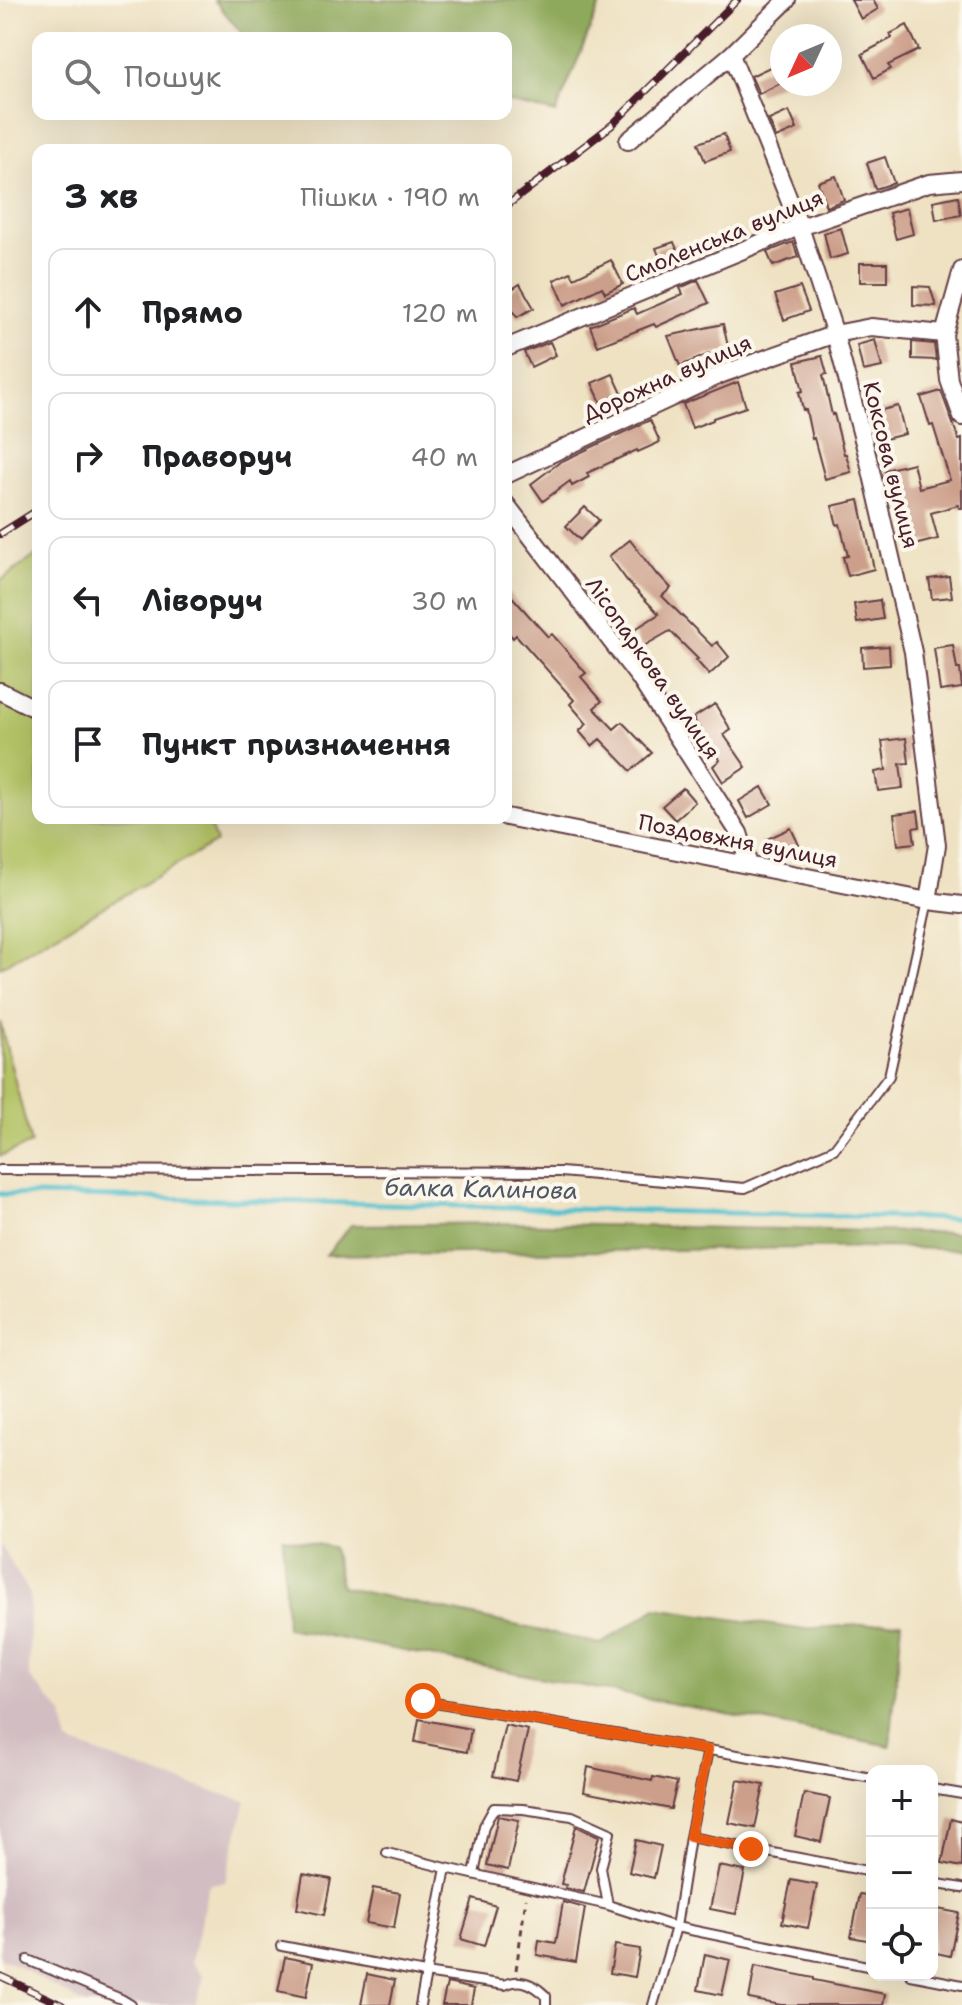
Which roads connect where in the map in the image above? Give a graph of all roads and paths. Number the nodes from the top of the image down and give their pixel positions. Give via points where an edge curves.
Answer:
1 (787, 0) edge
2 (731, 55) junction
3 (628, 141) dead end
4 (962, 180) edge
5 (800, 227) junction
6 (962, 270) edge
7 (835, 334) junction
8 (944, 334) junction
9 (512, 346) edge
10 (962, 417) edge
11 (512, 472) edge
12 (512, 512) edge
13 (0, 691) edge
14 (32, 707) edge
15 (512, 818) edge
16 (749, 865) junction
17 (928, 901) junction
18 (962, 905) edge
19 (0, 1170) edge
20 (423, 1701) dead end
21 (708, 1750) junction
22 (866, 1777) edge
23 (938, 1790) edge
24 (962, 1794) edge
25 (690, 1837) junction
26 (387, 1853) dead end
27 (446, 1868) junction
28 (866, 1871) edge
29 (474, 1874) junction
30 (938, 1884) edge
31 (528, 1886) junction
32 (962, 1888) edge
33 (608, 1905) junction
34 (676, 1927) junction
35 (282, 1946) dead end
36 (28, 1960) dead end
37 (866, 1966) edge
38 (425, 1973) junction
39 (938, 1980) edge
40 (514, 1981) junction
41 (962, 1985) edge
42 (653, 2003) edge
43 (131, 2005) edge
44 (420, 2005) edge
45 (546, 2005) edge
46 (666, 2005) edge

1 - 2 street
2 - 3 street
2 - 5 street, Коксова вулиця
4 - 5 street, Смоленська вулиця via 929,183
5 - 7 street, Коксова вулиця
5 - 9 street, Смоленська вулиця
6 - 8 street
7 - 8 street, Дорожна вулиця via 871,327
7 - 11 street, Дорожна вулиця via 722,374
7 - 17 street, Коксова вулиця via 913,652 937,845
8 - 10 street via 949,380
12 - 16 street, Лісопаркова вулиця via 640,679 739,833
13 - 14 street
15 - 16 street, Поздовжня вулиця
16 - 17 street, Поздовжня вулиця
17 - 18 street, Поздовжня вулиця
17 - 19 lane via 889,1076 834,1149 745,1188 561,1172
20 - 21 lane
21 - 22 lane
21 - 25 lane
23 - 24 lane
25 - 28 lane
25 - 34 lane
26 - 27 lane
27 - 29 lane
27 - 38 lane
29 - 31 lane
29 - 33 lane via 484,1826 494,1808 572,1816 610,1833 601,1868
30 - 32 lane
31 - 33 lane
31 - 40 path
33 - 34 lane
34 - 37 lane
34 - 42 lane
35 - 38 lane
36 - 43 lane
38 - 40 lane via 505,1985
38 - 44 lane
39 - 41 lane
40 - 45 lane via 536,1987 546,1996
42 - 46 lane

